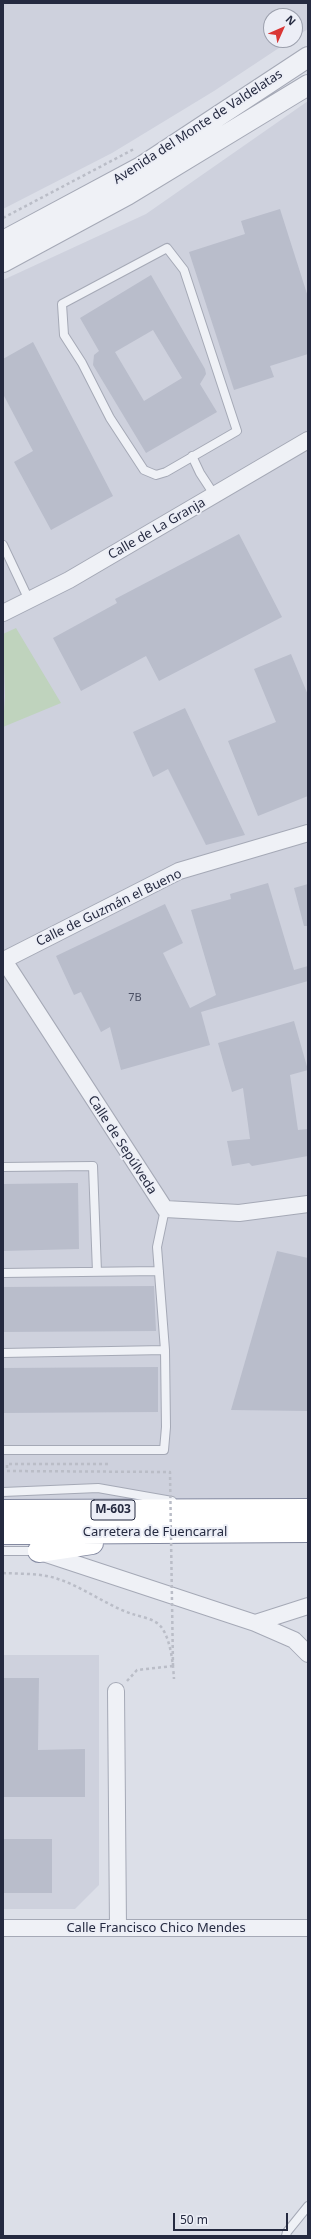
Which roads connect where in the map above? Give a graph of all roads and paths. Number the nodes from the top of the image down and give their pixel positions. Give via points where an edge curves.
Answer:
1 (308, 57) edge
2 (308, 85) edge
3 (137, 148) dead end
4 (3, 218) edge
5 (3, 241) edge
6 (3, 262) edge
7 (308, 440) edge
8 (192, 456) junction
9 (215, 496) junction
10 (3, 545) edge
11 (29, 600) junction
12 (3, 613) edge
13 (308, 833) edge
14 (3, 960) edge
15 (3, 1167) edge
16 (308, 1204) edge
17 (165, 1209) junction
18 (159, 1271) junction
19 (97, 1272) junction
20 (3, 1273) edge
21 (165, 1350) junction
22 (3, 1353) edge
23 (3, 1450) edge
24 (108, 1464) dead end
25 (3, 1492) edge
26 (222, 1510) junction
27 (308, 1510) edge
28 (3, 1511) edge
29 (158, 1531) junction
30 (308, 1531) edge
31 (3, 1533) edge
32 (3, 1551) edge
33 (39, 1552) junction
34 (3, 1573) edge
35 (308, 1606) edge
36 (255, 1623) junction
37 (308, 1654) edge
38 (173, 1666) junction
39 (174, 1678) dead end
40 (116, 1691) joint
41 (3, 1928) edge
42 (118, 1928) junction
43 (308, 1928) edge
44 (308, 2206) edge
45 (286, 2236) edge

1 - 5 street, Avenida del Monte de Valdelatas via 141,167
2 - 6 street, Avenida del Monte de Valdelatas via 127,195
3 - 4 path
7 - 9 street, Calle de La Granja
8 - 8 lane via 237,431 184,270 167,248 62,304 64,335 82,363 110,418 144,470 156,475 166,472
8 - 9 lane
9 - 11 street, Calle de La Granja via 69,580
10 - 11 lane
11 - 12 street, Calle de La Granja
13 - 14 street, Calle de Guzmán el Bueno via 179,872
14 - 17 street, Calle de Sepúlveda
15 - 19 lane via 93,1166
16 - 17 street, Calle de Sepúlveda via 239,1213
17 - 18 lane via 158,1247
18 - 19 lane
18 - 21 lane
19 - 20 lane
21 - 22 lane
21 - 23 lane via 164,1450
24 - 38 path, bridge via 7,1464 7,1471 170,1472
25 - 26 lane via 98,1488
26 - 27 highway, Carretera de Fuencarral / M-603
26 - 28 highway, Carretera de Fuencarral / M-603
29 - 30 highway, Carretera de Fuencarral / M-603
29 - 31 highway, Carretera de Fuencarral / M-603
29 - 33 highway
32 - 33 lane
33 - 36 street
34 - 38 path via 58,1579 130,1613 154,1621 162,1628
35 - 36 street
36 - 37 street via 294,1640
38 - 39 path
38 - 40 path via 138,1670
40 - 42 street
41 - 42 street, Calle Francisco Chico Mendes
42 - 43 street, Calle Francisco Chico Mendes
44 - 45 lane

